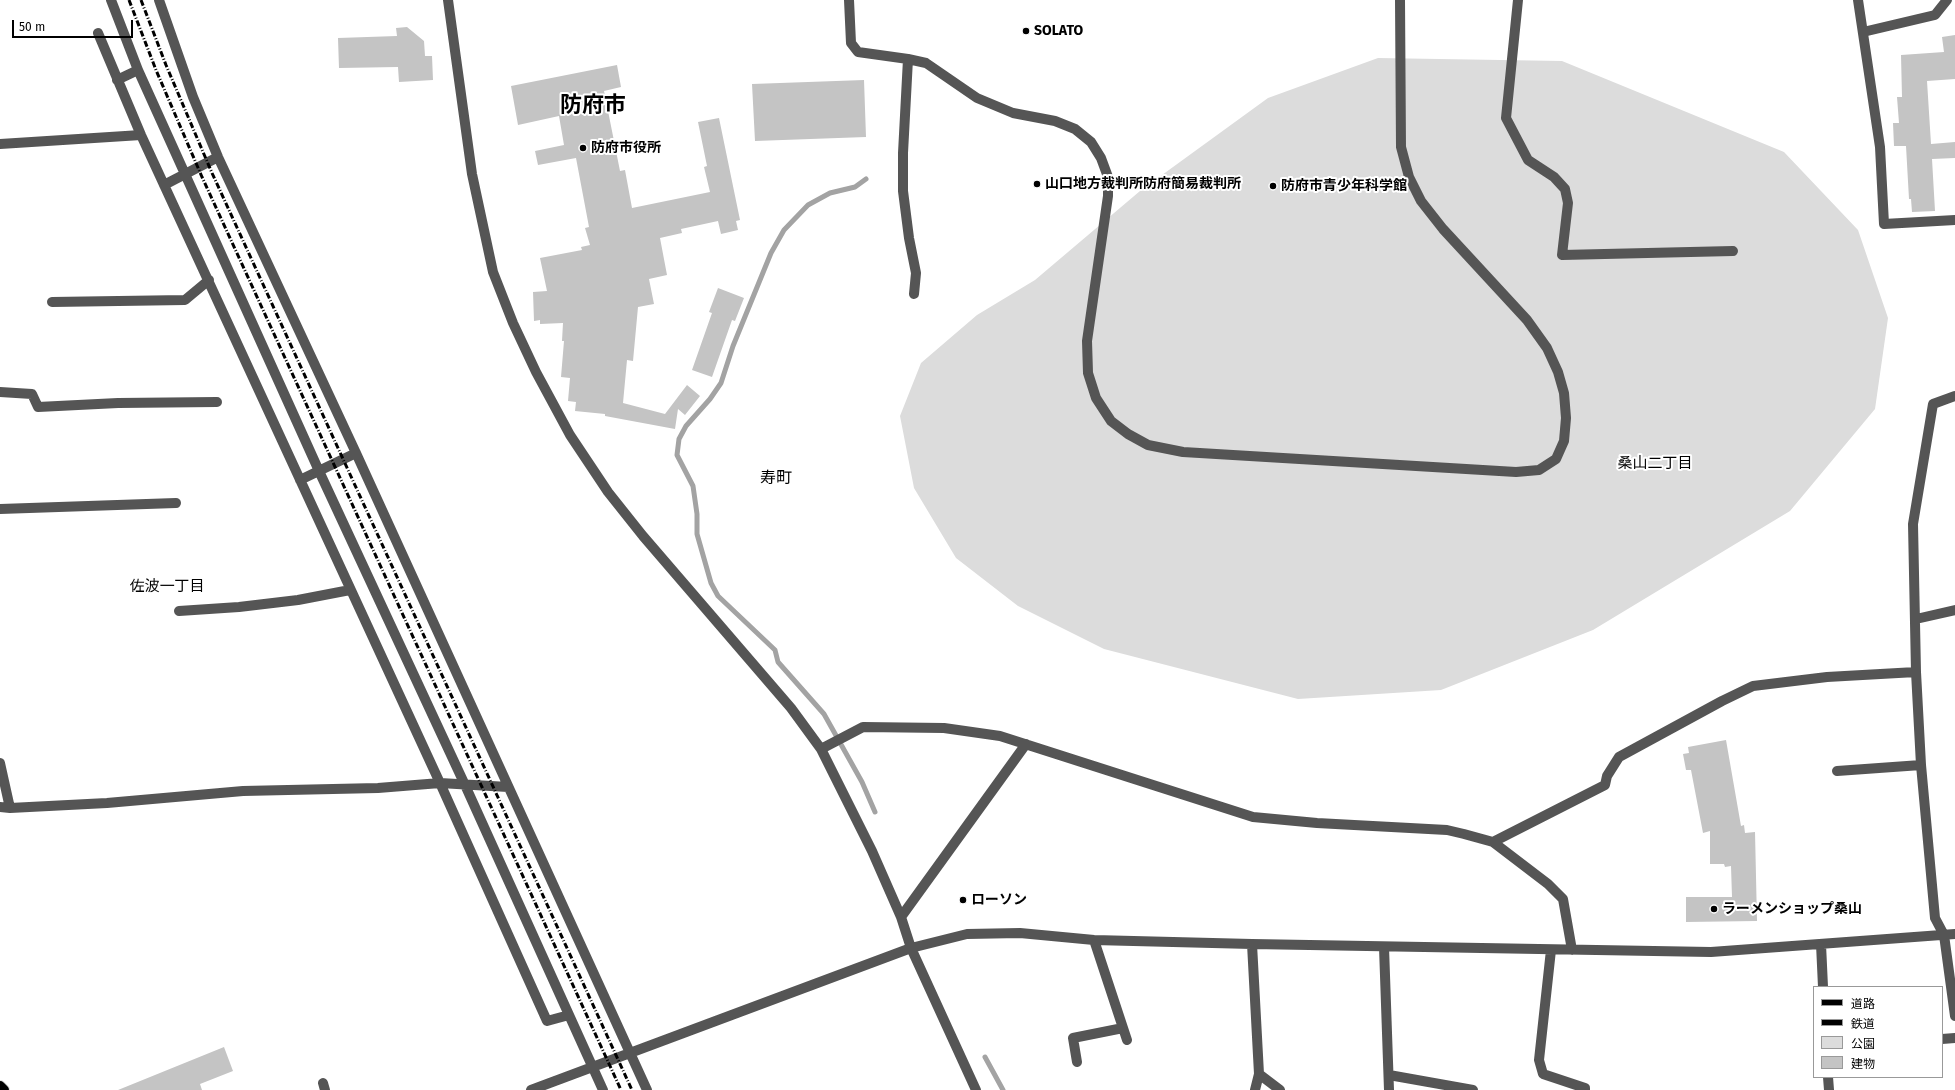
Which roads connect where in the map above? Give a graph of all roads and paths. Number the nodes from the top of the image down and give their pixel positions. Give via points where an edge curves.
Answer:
1 (111, 0) edge
2 (159, 0) edge
3 (448, 0) edge
4 (849, 0) edge
5 (1400, 0) edge
6 (1518, 0) edge
7 (1858, 0) edge
8 (1947, 0) edge
9 (1863, 32) junction
10 (98, 33) dead end
11 (908, 59) junction
12 (138, 70) junction
13 (117, 80) junction
14 (141, 135) junction
15 (0, 144) edge
16 (218, 157) junction
17 (185, 174) junction
18 (164, 185) junction
19 (1955, 220) edge
20 (1733, 251) dead end
21 (208, 280) junction
22 (914, 294) dead end
23 (52, 302) dead end
24 (0, 392) edge
25 (1955, 396) edge
26 (217, 402) dead end
27 (356, 453) junction
28 (319, 471) junction
29 (300, 480) junction
30 (176, 503) dead end
31 (0, 509) edge
32 (350, 590) junction
33 (1955, 610) edge
34 (179, 611) dead end
35 (1916, 619) junction
36 (1916, 672) junction
37 (1026, 744) junction
38 (821, 749) junction
39 (0, 762) edge
40 (1921, 765) junction
41 (1837, 771) dead end
42 (440, 783) junction
43 (465, 785) junction
44 (508, 786) junction
45 (5, 807) edge
46 (1493, 842) junction
47 (901, 917) junction
48 (1955, 934) edge
49 (1944, 935) junction
50 (1094, 940) junction
51 (1252, 944) junction
52 (1821, 944) junction
53 (1384, 947) junction
54 (911, 948) junction
55 (1551, 950) junction
56 (1572, 950) junction
57 (1823, 986) edge
58 (569, 1015) junction
59 (1955, 1016) edge
60 (1123, 1028) junction
61 (1955, 1038) edge
62 (1943, 1039) edge
63 (1127, 1040) dead end
64 (630, 1054) junction
65 (1077, 1062) dead end
66 (592, 1068) junction
67 (1259, 1074) junction
68 (1389, 1075) junction
69 (1828, 1078) edge
70 (0, 1086) edge
71 (4, 1090) edge
72 (531, 1090) edge
73 (603, 1090) edge
74 (646, 1090) edge
75 (976, 1090) edge
76 (1255, 1090) edge
77 (1280, 1090) edge
78 (1389, 1090) edge
79 (1473, 1090) edge
80 (1585, 1090) edge
81 (1829, 1090) edge

1 - 12 street
2 - 16 street
3 - 38 street via 472,174 493,272 536,372 570,435 608,492 791,708
4 - 11 street via 851,43 858,52
5 - 11 street via 1401,147 1409,177 1421,202 1443,229 1527,320 1547,348 1558,372 1564,393 1564,441 1556,459 1539,470 1516,472 1183,452 1148,445 1128,434 1111,421 1096,398 1088,373 1087,341 1108,196 1108,177 1101,158 1091,142 1075,129 1055,121 1013,113 984,101 926,63
6 - 20 street via 1506,118 1528,160 1554,177 1565,189 1568,203 1562,255
7 - 9 street
8 - 9 street via 1935,15
9 - 19 street via 1880,147 1884,224
10 - 13 street
11 - 22 street via 903,191 916,273
12 - 13 street
12 - 17 street
13 - 14 street
14 - 15 street
14 - 18 street
16 - 17 street
16 - 27 street
17 - 18 street
17 - 28 street
18 - 21 street
21 - 23 street via 185,300
21 - 29 street
24 - 26 street via 32,394 38,406
25 - 35 street via 1933,404 1913,524
27 - 28 street
27 - 44 street
28 - 29 street
28 - 43 street
29 - 32 street
30 - 31 street
32 - 34 street via 291,601
32 - 42 street
33 - 35 street
35 - 36 street
36 - 40 street
36 - 46 street via 1827,677 1753,686 1619,758 1606,776 1605,785
37 - 38 street via 1000,736 944,728 863,727
37 - 46 street via 1253,817 1447,830
37 - 47 street
38 - 47 street via 872,851
39 - 45 street
40 - 41 street
40 - 49 street via 1935,918
42 - 43 street
42 - 45 street via 378,788 243,791 107,803
42 - 58 street via 547,1021
43 - 44 street
43 - 58 street
44 - 64 street
46 - 56 street via 1548,884 1563,899
47 - 54 street
48 - 49 street
49 - 52 street
49 - 59 street
50 - 51 street
50 - 54 street via 1020,933 967,934
50 - 60 street
51 - 53 street
51 - 67 street
52 - 56 street via 1711,952
52 - 57 street
53 - 55 street
53 - 68 street
54 - 64 street
54 - 75 street
55 - 56 street
55 - 80 street via 1539,1060 1543,1074
58 - 66 street
60 - 63 street
60 - 65 street via 1073,1038
61 - 62 street
64 - 66 street
64 - 74 street
66 - 72 street
66 - 73 street
67 - 76 street
67 - 77 street
68 - 78 street
68 - 79 street
69 - 81 street
70 - 71 main road

